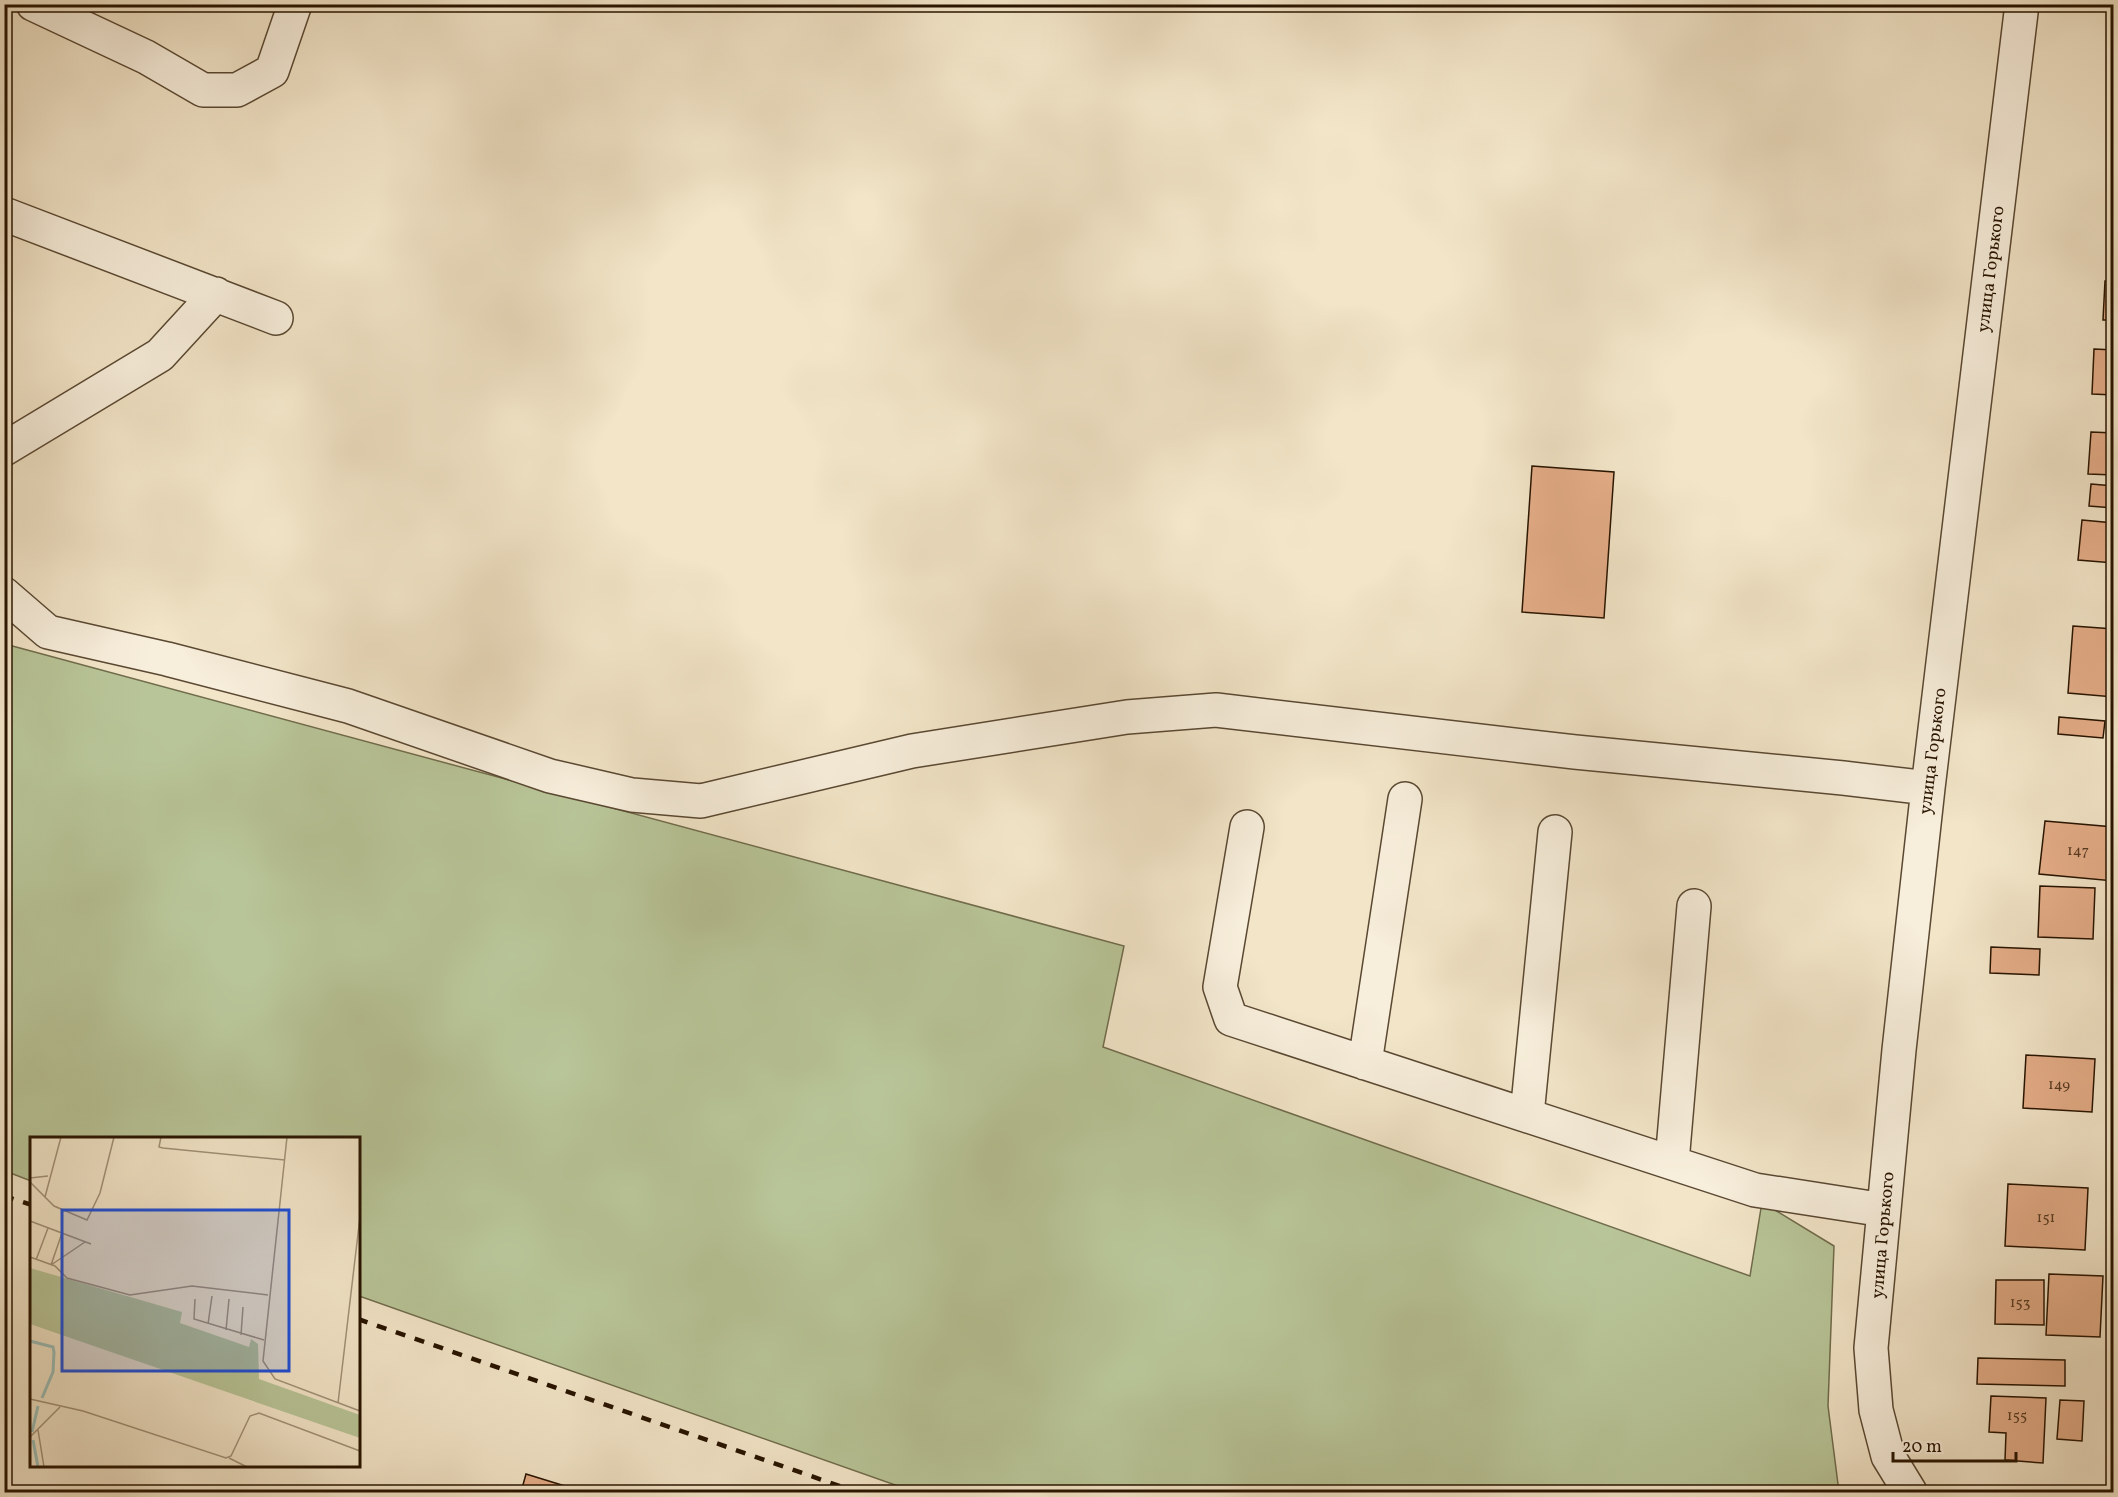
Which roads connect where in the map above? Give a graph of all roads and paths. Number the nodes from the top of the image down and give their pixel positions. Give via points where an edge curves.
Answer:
1 (33, 4) edge
2 (295, 4) edge
3 (2022, 4) edge
4 (4, 214) edge
5 (216, 294) junction
6 (276, 318) dead end
7 (4, 449) edge
8 (4, 594) edge
9 (1928, 788) junction
10 (1405, 799) dead end
11 (1246, 827) dead end
12 (1555, 832) dead end
13 (1694, 906) dead end
14 (1365, 1063) junction
15 (1527, 1115) junction
16 (1672, 1162) junction
17 (1884, 1210) junction
18 (1910, 1492) edge

1 - 2 street via 146,57 203,90 237,90 272,71
3 - 9 street, улица Горького
4 - 5 street
5 - 6 street
5 - 7 street via 160,354
8 - 9 street via 48,632 348,706 550,776 632,795 701,801 912,751 1127,717 1216,710
9 - 17 street, улица Горького
10 - 14 street
11 - 14 street via 1220,987 1231,1019
12 - 15 street
13 - 16 street
14 - 15 street
15 - 16 street
16 - 17 street via 1755,1190
17 - 18 street, улица Горького via 1871,1348 1876,1410 1888,1456

